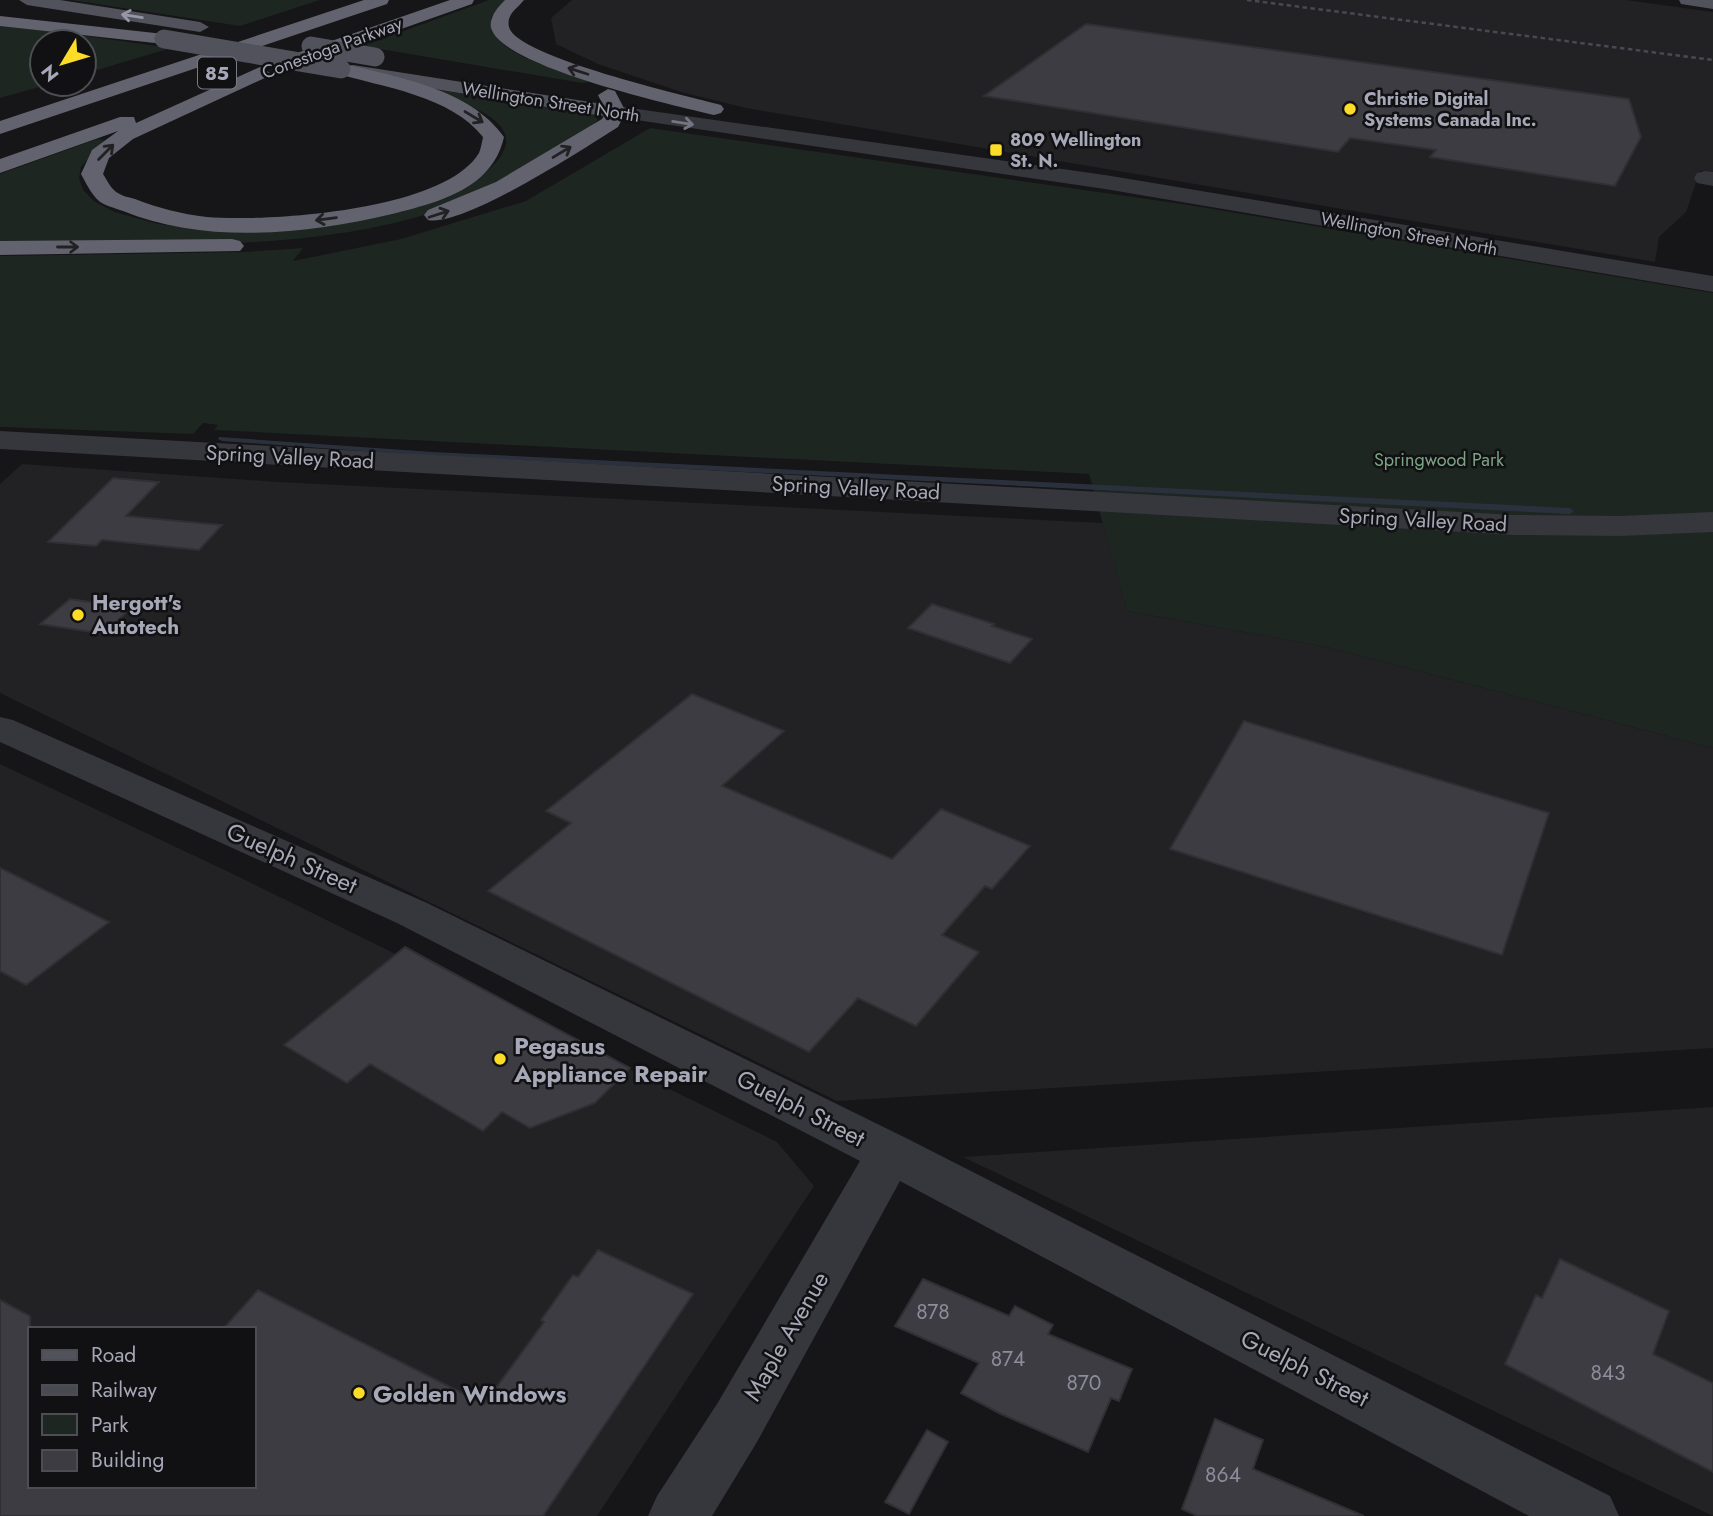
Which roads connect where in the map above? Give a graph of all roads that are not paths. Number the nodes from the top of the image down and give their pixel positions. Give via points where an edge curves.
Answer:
1 (27, 0) edge
2 (341, 0) edge
3 (381, 0) edge
4 (435, 0) edge
5 (466, 0) edge
6 (516, 0) edge
7 (1686, 0) edge
8 (1713, 4) edge
9 (0, 7) edge
10 (0, 21) edge
11 (163, 49) junction
12 (341, 69) junction
13 (260, 73) junction
14 (98, 76) edge
15 (612, 104) junction
16 (714, 109) junction
17 (0, 113) edge
18 (0, 128) edge
19 (0, 147) edge
20 (0, 166) edge
21 (1105, 182) junction
22 (0, 248) edge
23 (1713, 284) edge
24 (0, 440) edge
25 (1713, 522) edge
26 (0, 728) edge
27 (890, 1153) junction
28 (678, 1516) edge
29 (1589, 1516) edge

15 -> 1 main road, Wellington Street North, bridge via 375,57
2 - 11 highway, Conestoga Parkway / 85
3 - 18 highway, Conestoga Parkway / 85
4 - 19 highway, Conestoga Parkway / 85
5 - 13 highway, Conestoga Parkway / 85
16 -> 6 highway via 614,82 524,50 504,35 499,25 500,16
7 - 8 main road
9 - 11 main road, Wellington Street North
10 - 11 highway
11 - 12 main road, Wellington Street North, bridge
11 - 14 highway
11 - 17 highway, Conestoga Parkway / 85
12 -> 13 highway via 421,93 475,116 494,137 488,156 473,172 422,197 390,208 312,221 234,225 193,221 146,213 106,195 92,174 100,155 126,135
12 - 15 main road, Wellington Street North
13 - 20 highway, Conestoga Parkway / 85
15 - 16 street, Wellington Street North
15 -> 21 street, Wellington Street North via 898,155
22 -> 15 highway via 246,246 323,240 403,226 504,187 611,123
16 - 21 street, Wellington Street North
21 - 23 street, Wellington Street North
24 - 25 street, Spring Valley Road via 1515,526
26 - 27 street, Guelph Street via 380,898
27 - 28 street, Maple Avenue via 737,1423
27 - 29 street, Guelph Street

